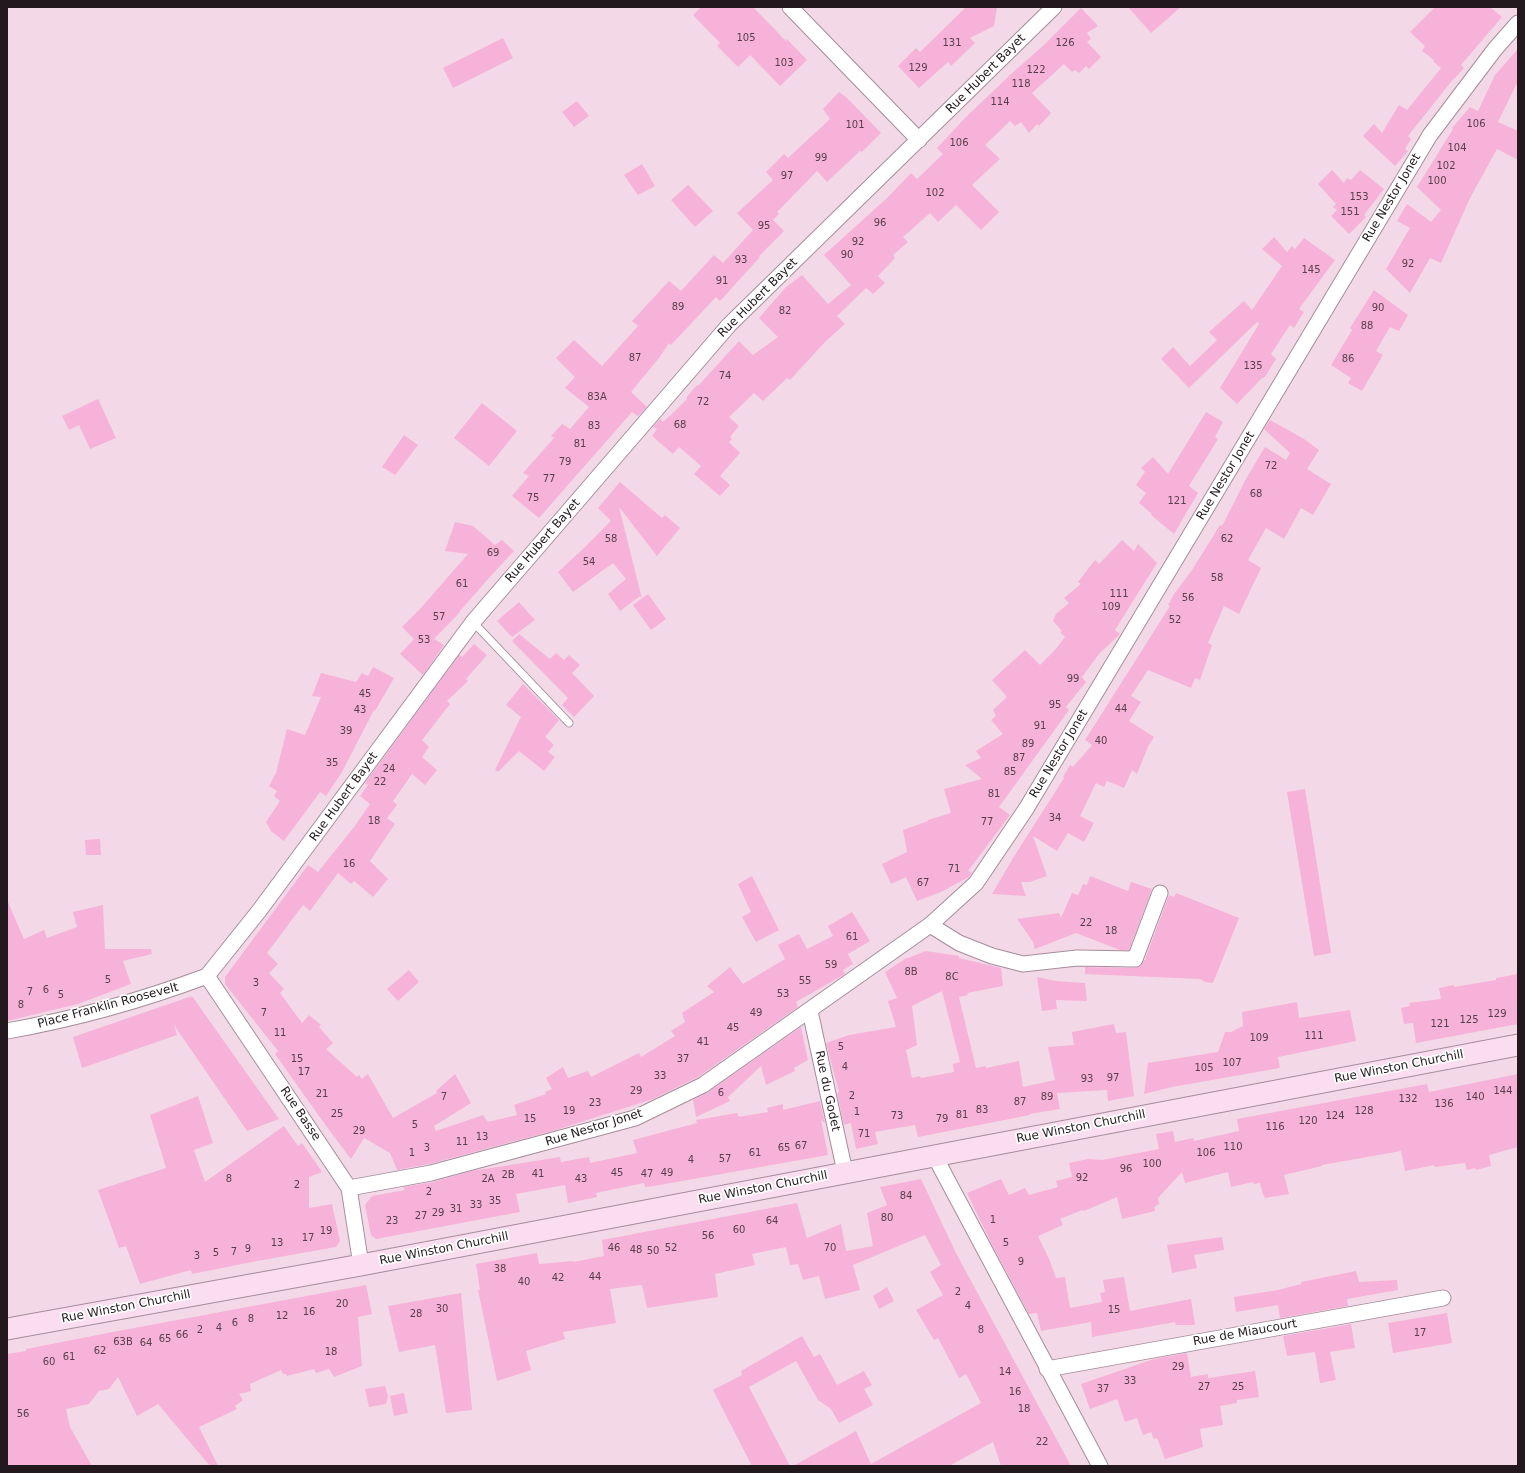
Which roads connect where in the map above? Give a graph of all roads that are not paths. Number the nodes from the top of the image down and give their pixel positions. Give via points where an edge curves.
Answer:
1 (790, 7) edge
2 (1054, 7) edge
3 (1518, 23) edge
4 (919, 140) junction
5 (473, 622) junction
6 (569, 723) dead end
7 (1160, 893) dead end
8 (930, 925) junction
9 (207, 976) junction
10 (810, 1010) junction
11 (7, 1030) edge
12 (1518, 1045) edge
13 (934, 1155) junction
14 (845, 1172) junction
15 (349, 1188) junction
16 (361, 1265) junction
17 (1443, 1298) dead end
18 (7, 1329) edge
19 (1047, 1369) junction
20 (1100, 1466) edge

1 - 4 street
2 - 4 street, Rue Hubert Bayet
3 - 8 street, Rue Nestor Jonet via 1495,49 1430,135 1026,809 976,883
4 - 5 street, Rue Hubert Bayet via 729,325
5 - 6 lane
5 - 9 street, Rue Hubert Bayet via 259,912
7 - 8 street via 1135,959 1077,958 1023,964 958,943
8 - 10 street, Rue Nestor Jonet
9 - 11 street, Place Franklin Roosevelt via 160,994 46,1024
9 - 15 street, Rue Basse
10 - 14 street, Rue du Godet
10 - 15 street, Rue Nestor Jonet via 703,1085 635,1118 431,1173
12 - 13 main road, Rue Winston Churchill
13 - 14 main road, Rue Winston Churchill
13 - 19 street
14 - 16 main road, Rue Winston Churchill
15 - 16 street, Rue Basse
16 - 18 main road, Rue Winston Churchill
17 - 19 street, Rue de Miaucourt
19 - 20 street

